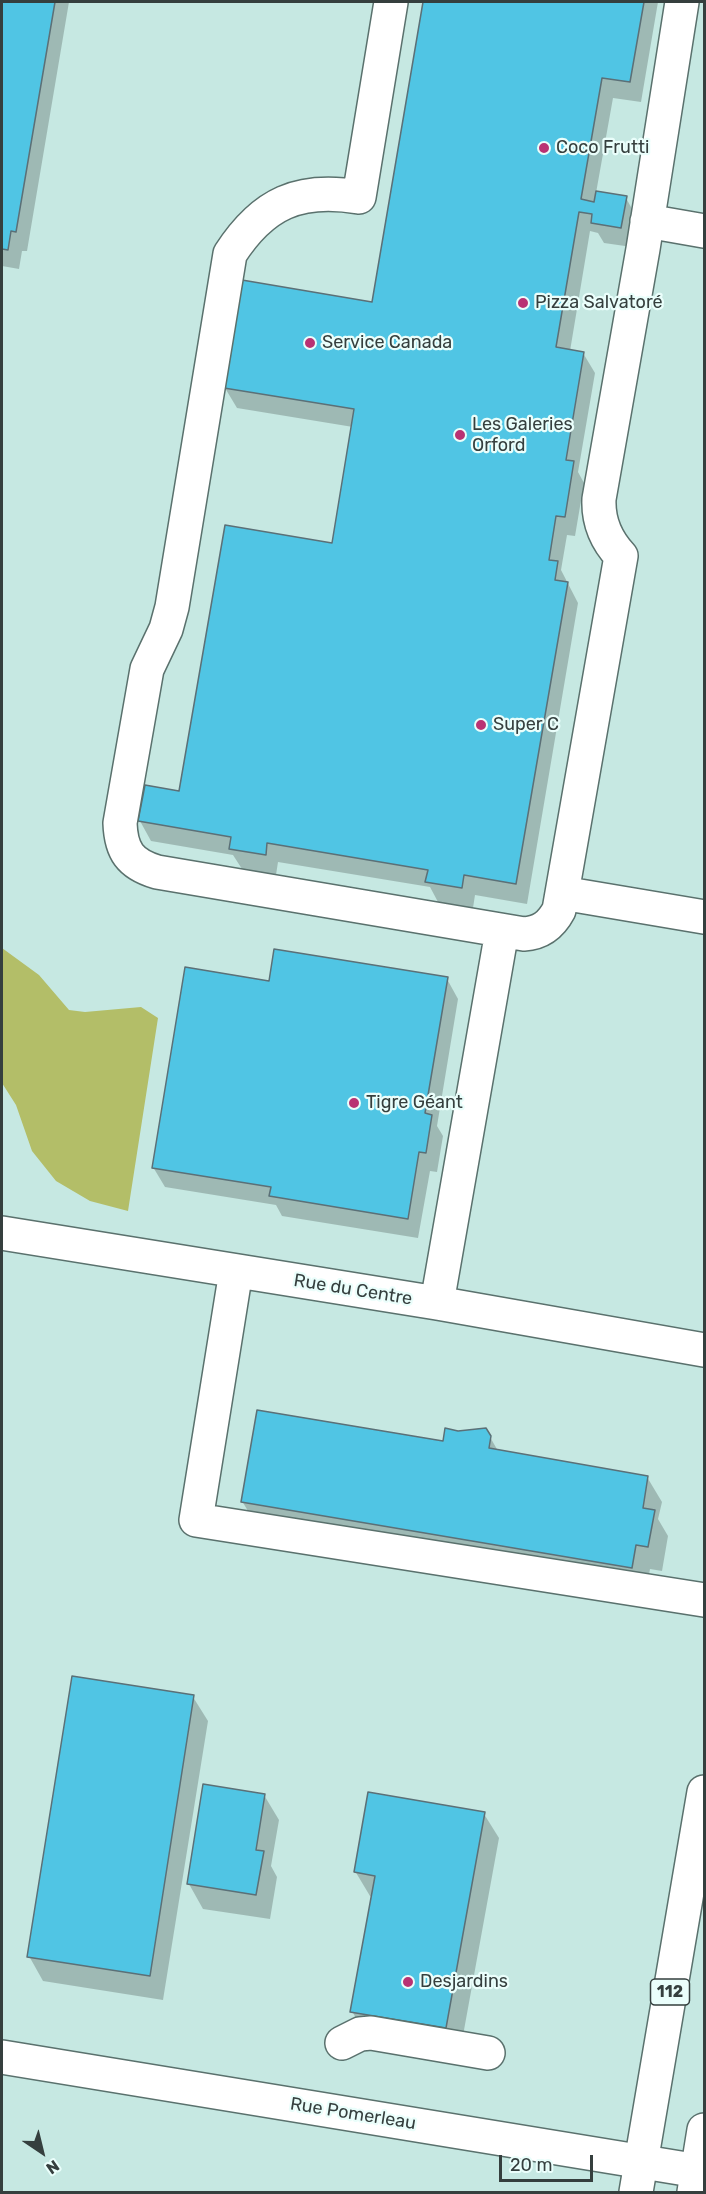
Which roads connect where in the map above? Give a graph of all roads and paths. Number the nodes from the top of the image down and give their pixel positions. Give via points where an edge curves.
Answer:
1 (391, 2) edge
2 (682, 2) edge
3 (647, 221) junction
4 (705, 231) edge
5 (562, 892) junction
6 (705, 917) edge
7 (502, 931) junction
8 (2, 1233) edge
9 (236, 1271) junction
10 (438, 1303) junction
11 (705, 1350) edge
12 (705, 1600) edge
13 (705, 1792) edge
14 (342, 2043) dead end
15 (488, 2053) dead end
16 (2, 2057) edge
17 (705, 2130) edge
18 (639, 2177) edge
19 (699, 2178) edge

1 - 7 street via 359,197 324,193 291,199 249,226 230,254 172,607 147,669 120,837 133,860 157,872
2 - 3 street
3 - 4 street
3 - 5 street via 598,509 603,529 621,556
5 - 6 street
5 - 7 street via 559,910 549,926 533,934
7 - 10 street
8 - 9 street, Rue du Centre
9 - 10 street, Rue du Centre
9 - 12 street via 196,1520
10 - 11 street, Rue du Centre
13 - 18 street, 112
14 - 15 street via 371,2033
16 - 18 street, Rue Pomerleau
17 - 19 street
18 - 19 street, Rue Pomerleau

